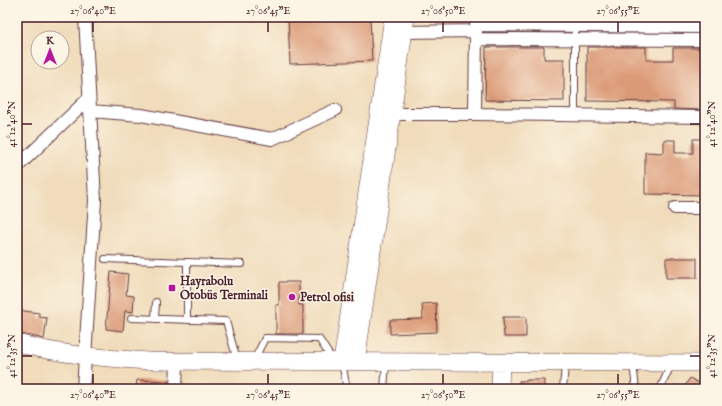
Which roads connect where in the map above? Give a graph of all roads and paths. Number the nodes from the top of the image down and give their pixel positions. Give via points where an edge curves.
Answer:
1 (85, 17) edge
2 (393, 17) edge
3 (575, 21) edge
4 (405, 24) edge
5 (705, 27) edge
6 (476, 28) edge
7 (575, 39) junction
8 (705, 40) edge
9 (89, 98) junction
10 (335, 110) dead end
11 (90, 111) junction
12 (392, 114) junction
13 (475, 114) junction
14 (575, 115) junction
15 (705, 117) edge
16 (17, 167) edge
17 (676, 208) dead end
18 (705, 208) edge
19 (105, 259) dead end
20 (187, 262) junction
21 (242, 264) dead end
22 (156, 302) dead end
23 (131, 318) dead end
24 (154, 319) junction
25 (187, 320) junction
26 (17, 343) edge
27 (86, 357) junction
28 (177, 361) junction
29 (246, 362) junction
30 (344, 362) junction
31 (387, 362) junction
32 (501, 363) junction
33 (565, 363) junction
34 (633, 363) junction
35 (671, 363) junction
36 (705, 363) edge
37 (83, 389) edge
38 (176, 389) edge
39 (347, 389) edge
40 (384, 389) edge
41 (500, 389) edge
42 (563, 389) edge
43 (636, 389) edge
44 (660, 389) edge

1 - 9 street
2 - 30 main road
3 - 5 street
3 - 6 street
3 - 7 lane
4 - 6 street
4 - 12 main road
6 - 7 street
6 - 13 street
7 - 8 street
7 - 14 lane
9 - 11 street
9 - 16 street
10 - 11 street via 272,139 141,115
11 - 27 street via 95,200
12 - 13 street
12 - 30 main road
13 - 14 street
14 - 15 street
17 - 18 street
19 - 20 lane
20 - 21 lane
20 - 25 lane
22 - 24 lane
23 - 24 lane
24 - 25 lane
25 - 29 lane via 226,321
26 - 27 main road via 41,350
27 - 28 main road
27 - 37 street
28 - 29 main road
28 - 38 street
29 - 30 main road
29 - 30 lane via 265,338 319,339
30 - 31 main road
30 - 39 lane
31 - 32 main road
31 - 40 lane
32 - 33 main road
32 - 41 main road
33 - 34 main road
33 - 42 lane
34 - 35 main road
34 - 43 lane
35 - 36 main road
35 - 44 lane

